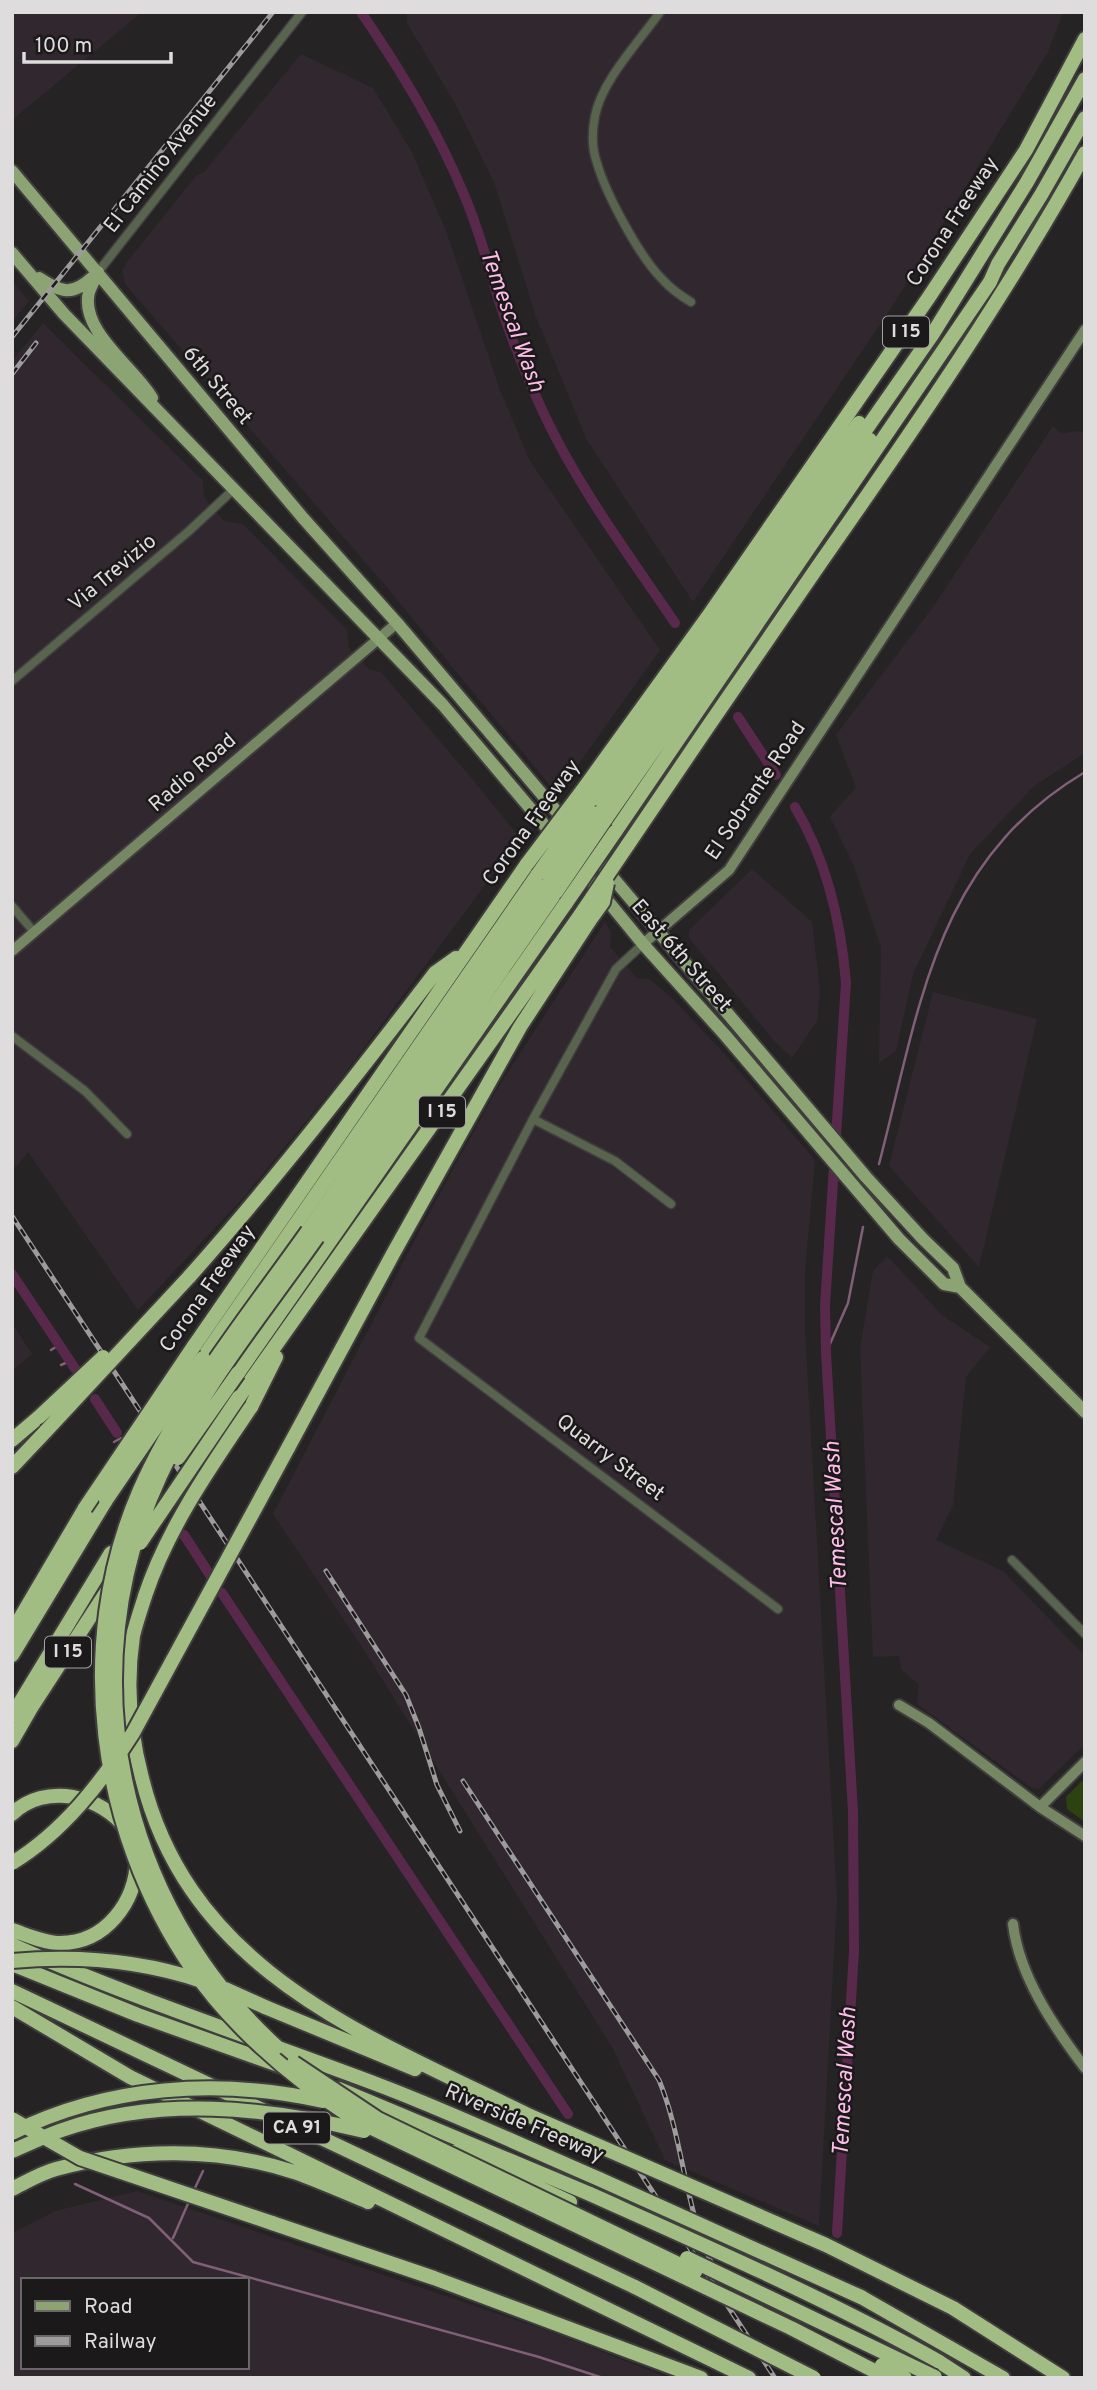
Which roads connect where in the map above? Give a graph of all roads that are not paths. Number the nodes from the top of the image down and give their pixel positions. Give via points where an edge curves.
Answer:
1 (302, 12) edge
2 (660, 12) edge
3 (1085, 39) edge
4 (1085, 79) edge
5 (1085, 118) edge
6 (1085, 153) edge
7 (1085, 168) edge
8 (12, 171) edge
9 (1070, 180) junction
10 (13, 253) edge
11 (982, 256) junction
12 (99, 272) junction
13 (691, 302) dead end
14 (1085, 330) edge
15 (164, 417) junction
16 (234, 489) junction
17 (713, 618) junction
18 (397, 623) junction
19 (379, 639) junction
20 (728, 645) junction
21 (12, 681) edge
22 (678, 697) junction
23 (598, 811) junction
24 (547, 884) junction
25 (12, 906) edge
26 (585, 917) junction
27 (34, 932) junction
28 (658, 933) junction
29 (643, 944) junction
30 (12, 951) edge
31 (466, 951) junction
32 (12, 1036) edge
33 (533, 1119) junction
34 (127, 1134) dead end
35 (671, 1203) dead end
36 (312, 1234) junction
37 (189, 1276) junction
38 (960, 1287) junction
39 (300, 1308) junction
40 (419, 1338) joint
41 (199, 1352) junction
42 (1085, 1412) edge
43 (12, 1440) edge
44 (12, 1467) edge
45 (1012, 1560) dead end
46 (778, 1609) dead end
47 (12, 1632) edge
48 (1085, 1634) edge
49 (12, 1655) edge
50 (899, 1705) dead end
51 (12, 1716) edge
52 (12, 1741) edge
53 (1085, 1762) edge
54 (1040, 1807) junction
55 (12, 1814) edge
56 (1085, 1836) edge
57 (12, 1863) edge
58 (1013, 1924) dead end
59 (12, 1930) edge
60 (12, 1945) edge
61 (12, 1963) edge
62 (12, 1991) edge
63 (12, 2007) edge
64 (1085, 2068) edge
65 (530, 2116) junction
66 (12, 2119) edge
67 (12, 2133) edge
68 (12, 2151) edge
69 (12, 2189) edge
70 (568, 2209) junction
71 (540, 2276) junction
72 (935, 2377) edge
73 (701, 2378) edge
74 (749, 2378) edge
75 (814, 2378) edge
76 (887, 2378) edge
77 (905, 2378) edge
78 (964, 2378) edge
79 (1003, 2378) edge
80 (1063, 2378) edge

1 - 12 street, El Camino Avenue
2 - 13 street via 605,88 595,115 593,142 611,197 649,264
3 - 17 highway, Corona Freeway / I 15 via 1026,150 978,225
4 - 11 highway
5 - 20 highway via 990,282
6 - 9 highway
7 - 9 highway
8 - 12 main road, 6th Street
9 - 26 highway, bridge via 942,389 627,846 609,874 603,901
10 - 12 main road via 53,287 70,292
10 - 15 main road via 64,314
11 - 17 highway via 966,271
11 - 20 highway
12 - 15 main road via 89,292 92,323 143,382
12 - 18 main road, 6th Street via 303,518
14 - 28 street, El Sobrante Road via 746,846 716,883
15 - 16 main road
16 - 19 main road
16 - 21 street, Via Trevizio
17 - 22 highway, Corona Freeway / I 15
18 - 19 street, Radio Road
18 - 28 main road, East 6th Street
19 - 27 street, Radio Road
19 - 29 main road, East 6th Street via 445,708
20 - 22 highway
20 - 22 highway
22 - 23 highway, Corona Freeway / I 15
22 - 23 highway
22 - 23 highway
23 - 24 highway, Corona Freeway / I 15, bridge
23 - 24 highway, bridge
23 - 24 highway, bridge
24 - 31 highway, Corona Freeway / I 15
24 - 36 highway
24 - 41 highway
24 - 51 highway, bridge via 238,1373 111,1553
25 - 27 street
26 - 39 highway, I 15
26 - 57 highway, bridge via 394,1252 145,1711 109,1770 80,1805
27 - 30 street, Radio Road
28 - 29 street, El Sobrante Road
28 - 38 main road, East 6th Street via 862,1172 953,1268
29 - 33 street, El Sobrante Road via 616,969
29 - 38 main road, East 6th Street via 899,1239 944,1284
31 - 37 highway via 435,973 251,1208
31 - 41 highway, Corona Freeway / I 15
32 - 34 street via 85,1091
33 - 35 street via 615,1161
33 - 40 street, El Sobrante Road
36 - 76 highway, bridge via 174,1424 138,1495 113,1573 103,1677 108,1760 119,1814 155,1907 191,1968 230,2015 311,2088 357,2121
36 - 77 highway, bridge via 201,1401 150,1499 132,1549 114,1667 118,1735 128,1800 166,1900 203,1963 252,2024 336,2093 378,2119
37 - 43 highway, bridge
37 - 44 highway, bridge
38 - 42 main road, East 6th Street
39 - 52 highway, I 15, bridge via 125,1564
39 - 65 highway, bridge via 251,1406 172,1531 145,1595 130,1675 137,1759 147,1800 162,1840 202,1906 250,1958 314,2005
40 - 46 street, Quarry Street
41 - 47 highway, Corona Freeway / I 15, bridge via 85,1508
41 - 49 highway, bridge
45 - 48 street
50 - 54 street
53 - 54 street
54 - 56 street
55 - 59 highway via 43,1796 75,1797 97,1804 125,1827 137,1858 134,1884 124,1907 96,1933 58,1943
58 - 64 street via 1026,1972
60 - 79 highway, Riverside Freeway, bridge via 385,2088 599,2179 861,2297
61 - 65 highway, bridge via 93,1958 177,1972
61 - 78 highway, bridge via 138,2015 297,2071 590,2194 789,2283
62 - 75 highway, CA 91, bridge via 635,2287
63 - 71 highway, CA 91 via 130,2077
65 - 80 highway, bridge via 826,2245 953,2308
66 - 73 highway, bridge via 80,2158 434,2278
67 - 70 highway, bridge via 79,2106 164,2089 291,2094 352,2107 404,2125
68 - 70 highway, bridge via 102,2119 174,2110 249,2109 284,2113 410,2144
69 - 71 highway via 54,2169 117,2157 157,2153 246,2160 294,2172
70 - 72 highway, bridge
70 - 76 highway, bridge
71 - 74 highway

